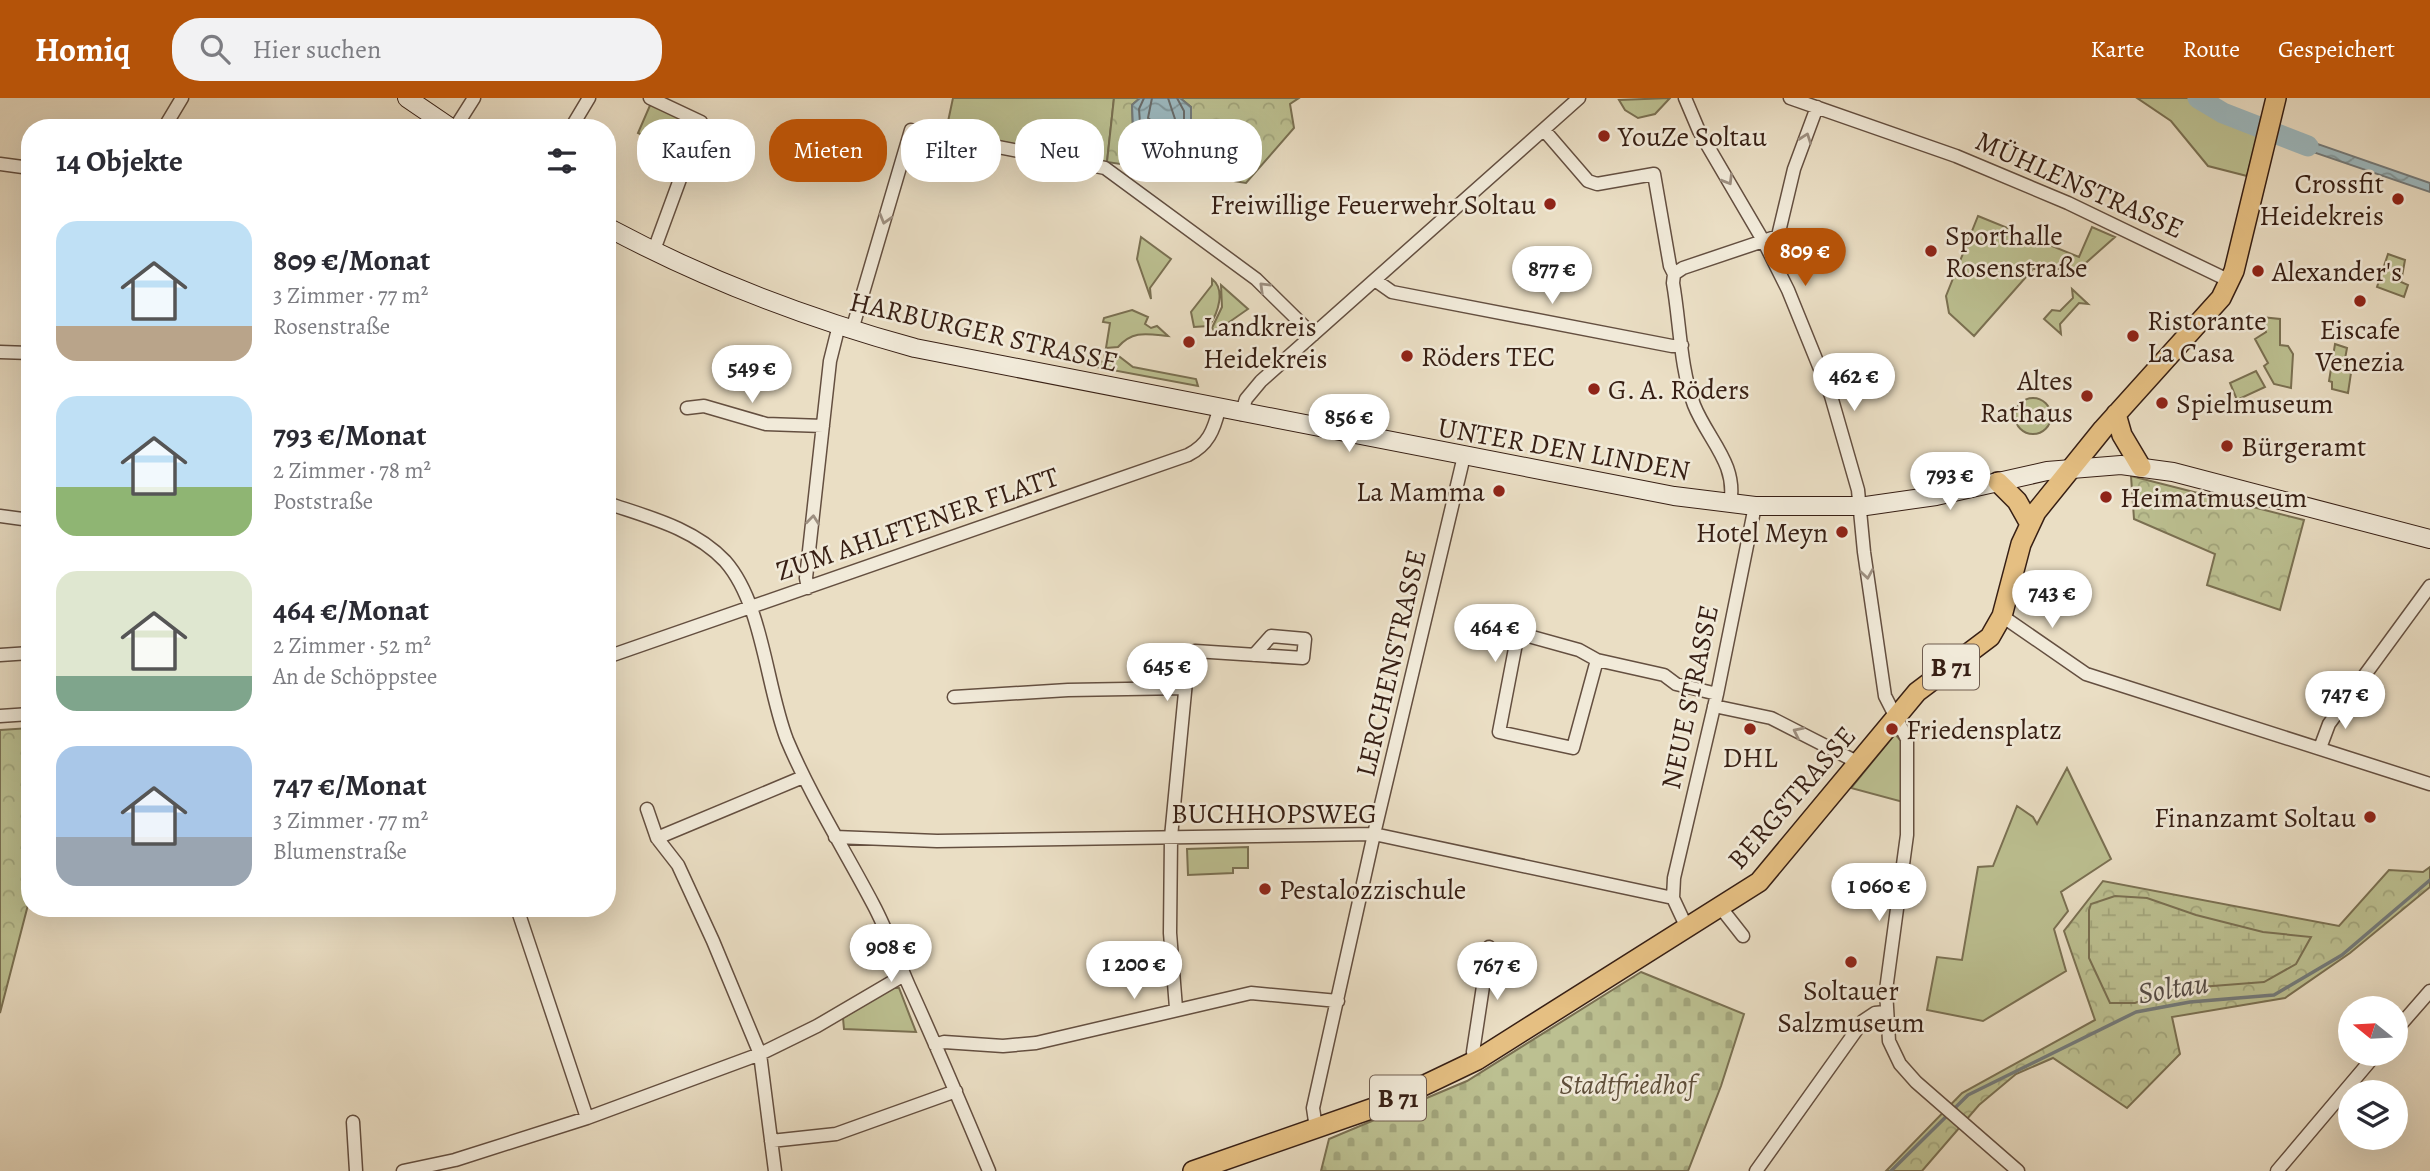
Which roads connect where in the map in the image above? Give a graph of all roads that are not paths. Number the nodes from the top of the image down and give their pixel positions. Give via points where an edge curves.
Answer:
1 (182, 98) edge
2 (407, 98) edge
3 (474, 98) edge
4 (589, 98) edge
5 (650, 98) edge
6 (1579, 98) edge
7 (1685, 98) edge
8 (1790, 98) edge
9 (1816, 107) junction
10 (2274, 109) edge
11 (169, 119) edge
12 (439, 119) edge
13 (459, 119) edge
14 (576, 119) edge
15 (1544, 130) junction
16 (0, 164) edge
17 (21, 167) edge
18 (616, 231) edge
19 (1764, 242) junction
20 (654, 250) junction
21 (1674, 274) junction
22 (1375, 280) junction
23 (2230, 281) junction
24 (846, 327) junction
25 (1313, 335) junction
26 (1682, 345) junction
27 (0, 352) edge
28 (21, 353) edge
29 (687, 408) dead end
30 (1219, 409) junction
31 (1241, 414) junction
32 (2116, 414) junction
33 (823, 426) junction
34 (1464, 456) junction
35 (2070, 467) junction
36 (2141, 467) junction
37 (1998, 482) junction
38 (1730, 504) junction
39 (616, 506) edge
40 (1755, 506) junction
41 (1860, 507) junction
42 (0, 516) edge
43 (21, 519) edge
44 (2030, 524) junction
45 (2430, 539) edge
46 (2430, 586) edge
47 (808, 588) junction
48 (749, 606) junction
49 (2002, 616) junction
50 (21, 654) edge
51 (616, 654) edge
52 (0, 655) edge
53 (1254, 655) dead end
54 (1597, 660) junction
55 (1185, 688) junction
56 (954, 697) dead end
57 (1715, 700) junction
58 (21, 715) edge
59 (0, 716) edge
60 (1897, 716) junction
61 (2320, 748) junction
62 (1858, 763) junction
63 (803, 777) junction
64 (2430, 784) edge
65 (647, 809) dead end
66 (1374, 834) junction
67 (835, 837) junction
68 (657, 838) junction
69 (1171, 838) junction
70 (1673, 898) junction
71 (1721, 908) junction
72 (520, 917) edge
73 (1687, 928) junction
74 (1743, 936) dead end
75 (1489, 947) dead end
76 (904, 975) junction
77 (2430, 990) edge
78 (1338, 1001) junction
79 (1176, 1008) junction
80 (1885, 1012) junction
81 (2408, 1016) edge
82 (935, 1045) junction
83 (760, 1054) junction
84 (1477, 1060) junction
85 (2366, 1066) edge
86 (956, 1091) junction
87 (587, 1118) junction
88 (353, 1122) dead end
89 (1316, 1128) junction
90 (771, 1141) junction
91 (356, 1171) edge
92 (403, 1171) edge
93 (775, 1171) edge
94 (989, 1171) edge
95 (1193, 1171) edge
96 (1756, 1171) edge
97 (2018, 1171) edge
98 (2277, 1171) edge

1 - 11 street
2 - 12 main road
3 - 13 street
4 - 14 street
5 - 20 street via 701,122
6 - 15 street
7 -> 19 street via 1699,131
8 - 9 street, MÜHLENSTRASSE
19 -> 9 street via 1777,236
9 - 23 street, MÜHLENSTRASSE via 1923,143 2068,203
10 - 23 main road, B 71
15 - 21 street via 1588,181 1597,184 1654,174
15 - 22 street
16 - 17 street
18 - 20 main road, HARBURGER STRASSE
19 - 21 street
19 - 41 street via 1812,349 1847,444
20 - 24 main road, HARBURGER STRASSE
21 - 26 street
22 - 25 street
22 - 26 street via 1392,292
23 - 32 main road, B 71 via 2203,321
25 -> 24 street via 1256,279 1105,168 911,130
24 - 30 main road, HARBURGER STRASSE via 950,356
24 - 33 street
25 - 31 street via 1252,390
26 - 38 street via 1695,406 1730,469
27 - 28 street
29 - 33 street via 704,405 766,424
30 - 31 main road, HARBURGER STRASSE
30 - 47 street, ZUM AHLFTENER FLATT via 1205,444 1188,455
31 - 34 main road, UNTER DEN LINDEN
32 - 35 main road, B 71
32 - 36 main road via 2122,435
47 -> 33 street
34 - 38 main road, UNTER DEN LINDEN
34 - 66 street, LERCHENSTRASSE
35 - 36 main road, UNTER DEN LINDEN
35 - 37 main road, UNTER DEN LINDEN
35 - 44 main road, B 71
36 - 45 main road, UNTER DEN LINDEN
37 - 41 main road, UNTER DEN LINDEN
37 - 44 main road via 2017,501
38 - 40 main road, UNTER DEN LINDEN
39 - 48 street via 671,525 700,541 725,561
40 - 41 main road, UNTER DEN LINDEN
40 - 57 street, NEUE STRASSE
41 -> 60 street via 1885,696
42 - 43 street
44 - 49 main road, B 71
46 - 61 street via 2329,724
47 - 48 street, ZUM AHLFTENER FLATT
48 - 51 street, ZUM AHLFTENER FLATT
48 - 63 street via 772,697
49 - 60 main road, B 71 via 1982,645 1924,685
49 - 61 street via 2086,674
50 - 52 street
53 - 55 street via 1195,651 1188,661
54 - 54 street via 1579,650 1518,633 1499,732 1573,748
54 - 57 street via 1664,675
55 - 56 street
55 - 69 street
62 -> 57 street via 1771,718
57 - 70 street, NEUE STRASSE
58 - 59 street
60 - 62 main road, BERGSTRASSE / B 71
60 - 80 street via 1907,739 1907,835
61 - 64 street
62 - 71 main road, BERGSTRASSE / B 71 via 1759,882
63 - 67 street
63 - 68 street
65 - 68 street
66 - 69 street, BUCHHOPSWEG
66 - 70 street, BUCHHOPSWEG
66 - 78 street, LERCHENSTRASSE
67 - 69 street, BUCHHOPSWEG via 937,841
67 - 76 street via 874,905
68 - 83 street via 678,865
69 - 79 street via 1170,933
70 - 73 street
71 - 73 main road, BERGSTRASSE / B 71
71 - 74 street, BERGSTRASSE
72 - 87 street
73 - 84 main road, BERGSTRASSE / B 71
75 - 84 street via 1473,1052
76 - 82 street
76 - 83 street
77 - 81 street
78 - 79 street via 1251,993
78 - 89 street, LERCHENSTRASSE via 1313,1108
79 - 82 street via 1036,1043
80 - 96 street via 1863,1021
80 - 97 street via 1889,1041 1900,1064
82 - 86 street
83 - 87 street
83 - 90 street
84 - 89 main road, BERGSTRASSE / B 71 via 1385,1104
85 - 98 street
86 - 90 street via 836,1134
86 - 94 street
87 - 92 street via 455,1160
88 - 91 street
89 - 95 main road, BERGSTRASSE / B 71
90 - 93 street

